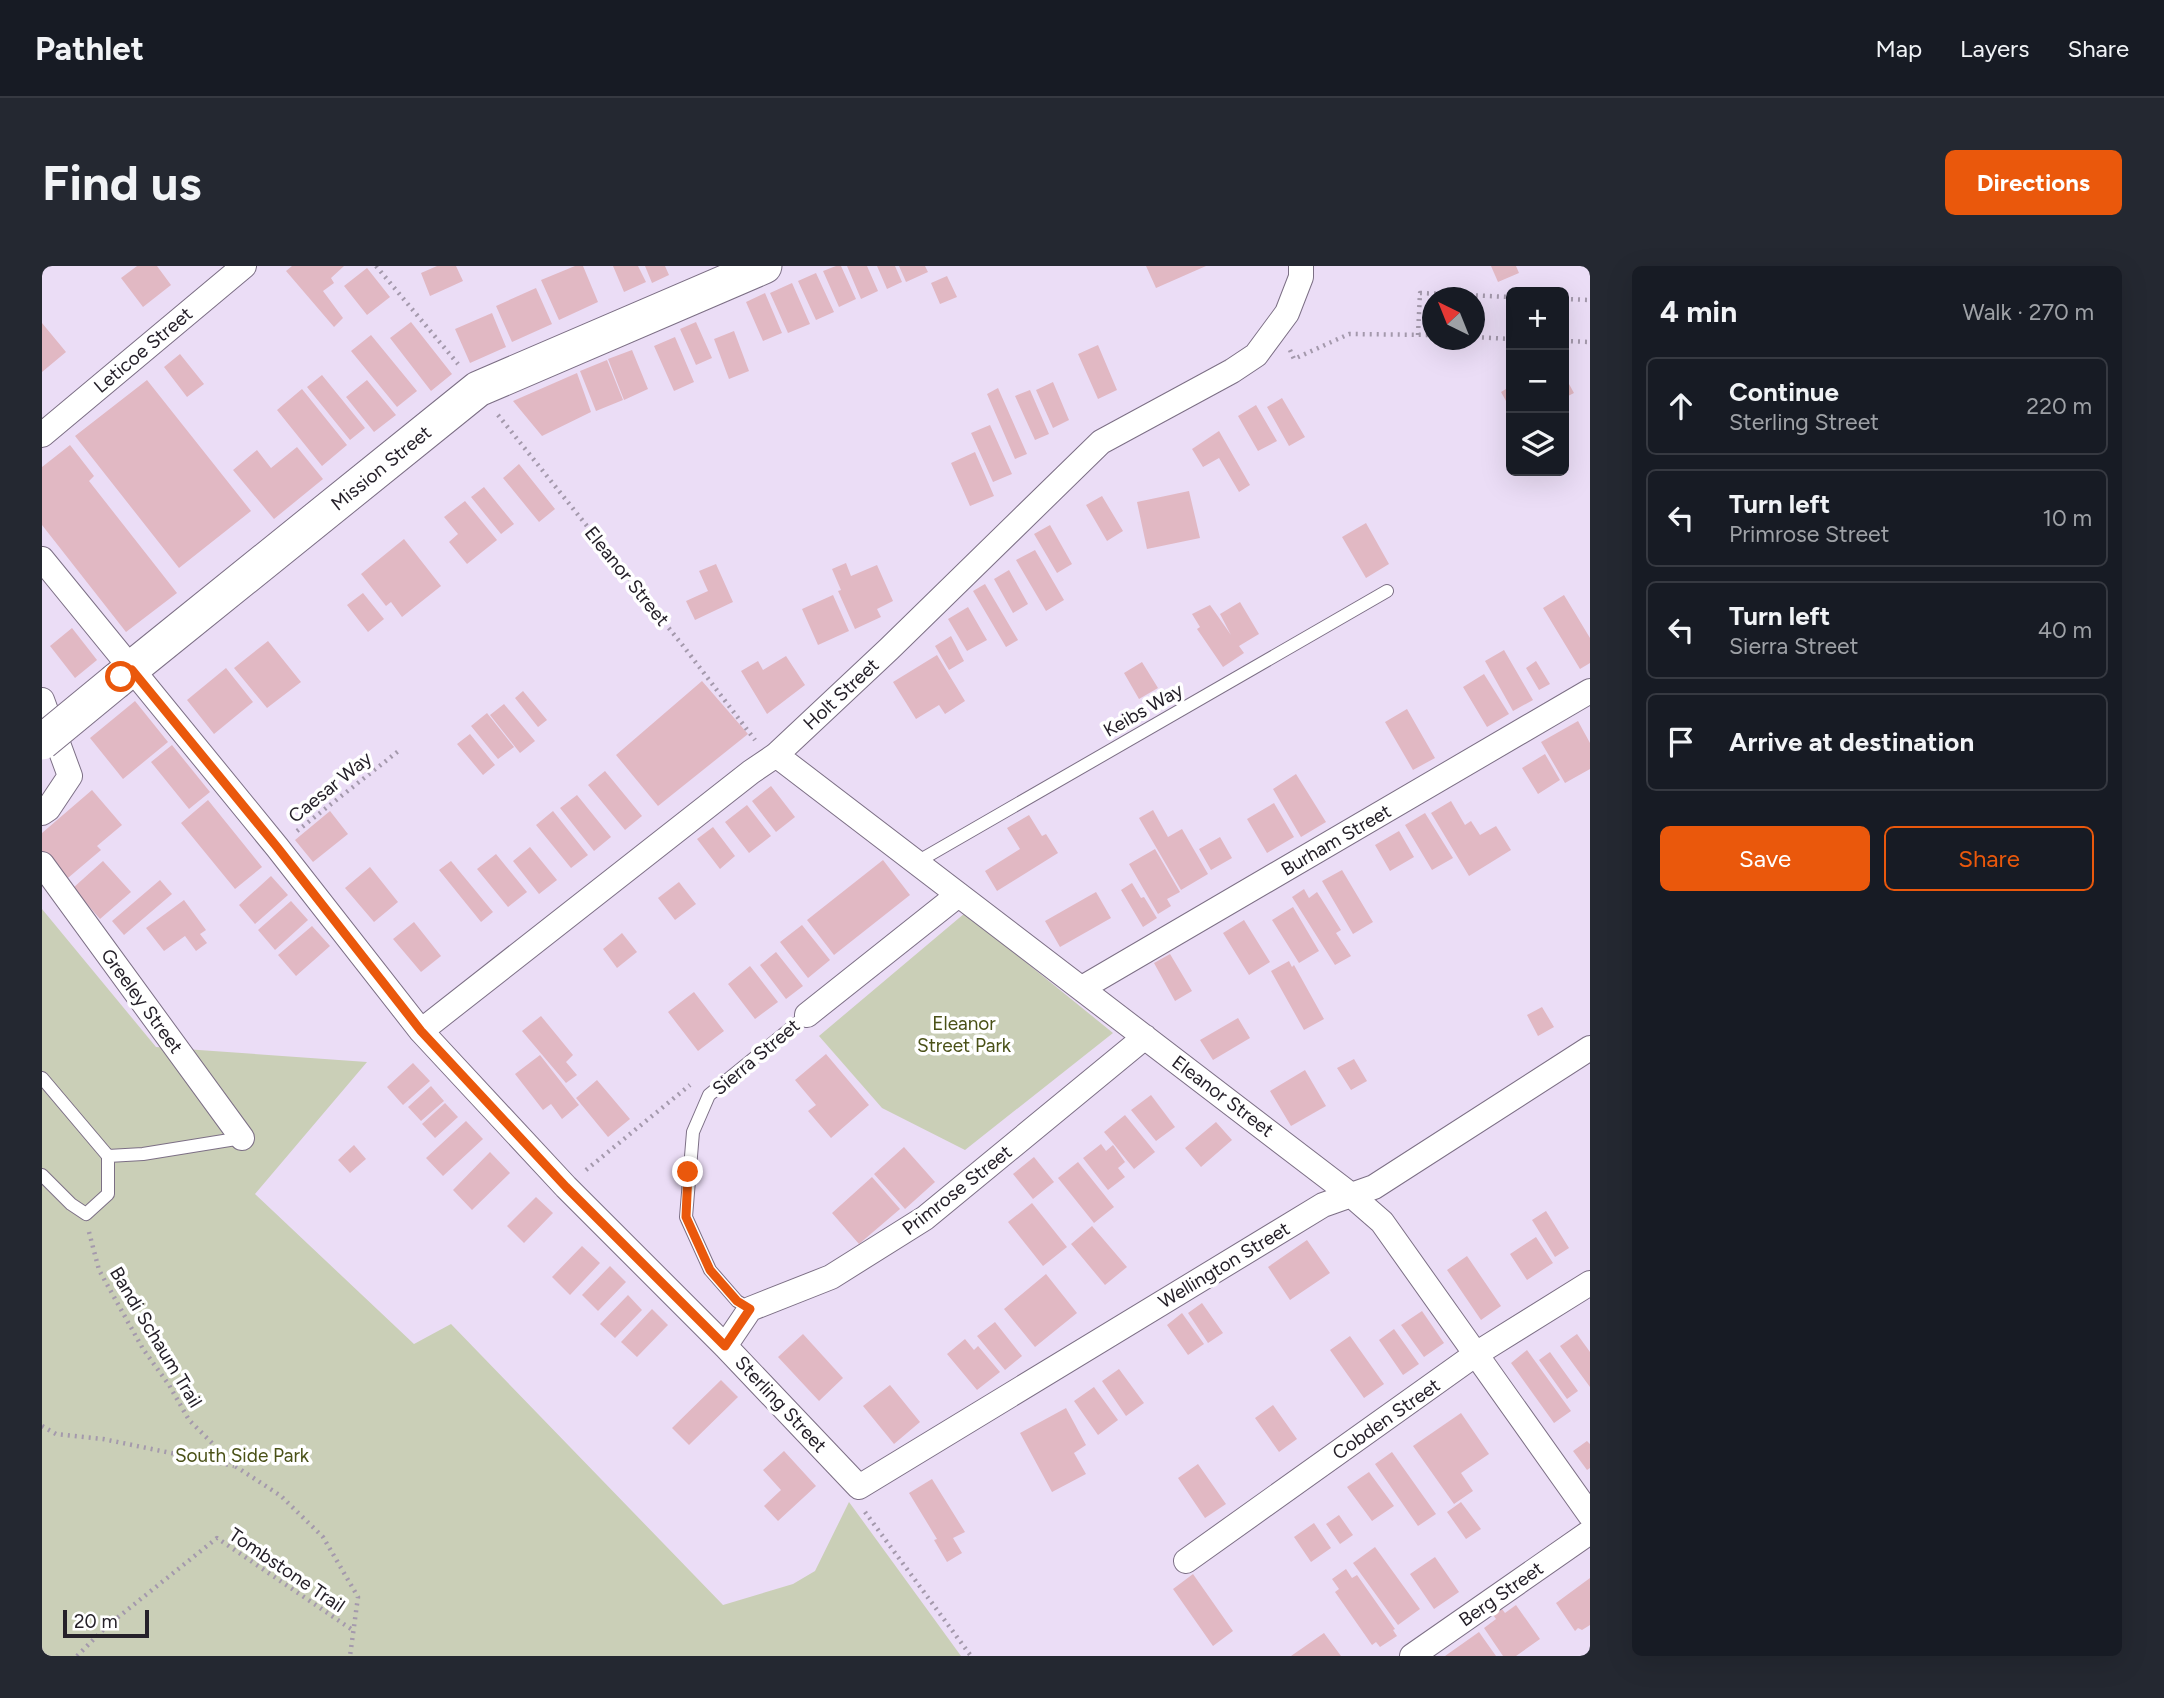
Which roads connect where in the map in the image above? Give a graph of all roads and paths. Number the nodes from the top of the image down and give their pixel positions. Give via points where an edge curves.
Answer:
1 (243, 266) edge
2 (376, 266) edge
3 (764, 266) edge
4 (1301, 266) edge
5 (1506, 297) edge
6 (1569, 299) edge
7 (1590, 300) edge
8 (1418, 335) junction
9 (1422, 335) edge
10 (1485, 338) edge
11 (1506, 339) edge
12 (1569, 341) edge
13 (1590, 342) edge
14 (1288, 346) dead end
15 (466, 374) dead end
16 (493, 409) dead end
17 (42, 435) edge
18 (42, 559) edge
19 (1387, 591) dead end
20 (124, 676) junction
21 (1590, 691) edge
22 (42, 700) edge
23 (42, 742) edge
24 (401, 749) dead end
25 (767, 750) junction
26 (42, 813) edge
27 (277, 847) junction
28 (917, 862) junction
29 (42, 864) edge
30 (958, 895) junction
31 (1082, 988) junction
32 (807, 1015) joint
33 (421, 1031) junction
34 (1145, 1037) junction
35 (1590, 1048) edge
36 (42, 1078) edge
37 (698, 1078) dead end
38 (242, 1138) joint
39 (108, 1156) junction
40 (42, 1175) edge
41 (579, 1175) dead end
42 (1351, 1195) junction
43 (86, 1214) junction
44 (1590, 1283) edge
45 (750, 1309) junction
46 (725, 1346) junction
47 (1476, 1354) junction
48 (42, 1426) edge
49 (235, 1466) junction
50 (859, 1487) junction
51 (1590, 1515) edge
52 (1590, 1532) edge
53 (1186, 1561) dead end
54 (354, 1631) junction
55 (77, 1656) edge
56 (349, 1656) edge
57 (971, 1656) edge
58 (1412, 1656) edge

1 - 17 street, Leticoe Street
2 - 15 path
3 - 20 street, Mission Street via 478,389
4 - 25 street, Holt Street via 1286,313 1256,355 1101,442 898,640
5 - 8 path via 1420,293
6 - 7 path
8 - 9 path
8 - 14 path via 1349,334 1294,359
10 - 11 path
12 - 13 path
16 - 25 path, Eleanor Street
18 - 20 street, Sterling Street
19 - 28 lane, Keibs Way
20 - 23 street, Mission Street, bridge
20 - 27 street, Sterling Street
21 - 31 street, Burham Street
22 - 26 street via 70,776
24 - 27 path, Caesar Way
25 - 28 street, Eleanor Street
25 - 33 street, Holt Street via 751,772
27 - 33 street, Sterling Street
28 - 30 street, Eleanor Street
29 - 38 street, Greeley Street
30 - 31 street, Eleanor Street
30 - 32 street, Sierra Street
31 - 34 street, Eleanor Street
32 - 45 lane, Sierra Street via 709,1095 694,1132 686,1217 710,1270
33 - 46 street, Sterling Street via 566,1187
34 - 42 street, Eleanor Street
34 - 45 street, Primrose Street via 925,1218 831,1277
35 - 42 street, Wellington Street via 1374,1187
36 - 39 lane
37 - 41 path, Sierra Street
38 - 39 lane
39 - 43 lane via 108,1194
40 - 43 lane
42 - 47 street, Eleanor Street via 1382,1223
42 - 50 street, Wellington Street via 1323,1205
43 - 49 path, Bandi Schaum Trail via 99,1270 143,1349 189,1420
44 - 47 street, Cobden Street
45 - 46 street
46 - 50 street, Sterling Street
47 - 51 street, Eleanor Street
47 - 53 street, Cobden Street
48 - 49 path via 56,1434
49 - 54 path, Bandi Schaum Trail via 281,1496 323,1537 358,1597
50 - 57 path via 852,1493
52 - 58 street, Berg Street
54 - 55 path, Tombstone Trail via 217,1538 107,1626
54 - 56 path, Bandi Schaum Trail

